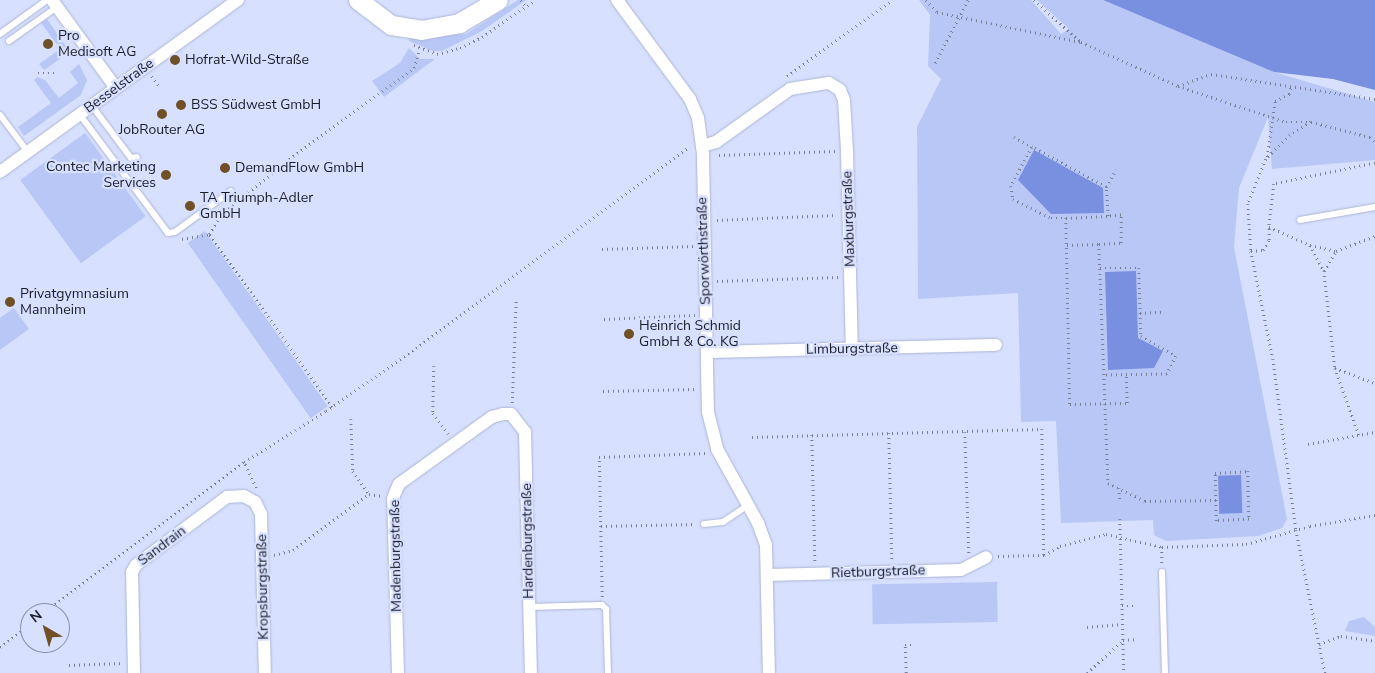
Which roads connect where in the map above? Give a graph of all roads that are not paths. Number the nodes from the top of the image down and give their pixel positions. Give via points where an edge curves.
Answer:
1 (238, 0) edge
2 (358, 0) edge
3 (498, 0) edge
4 (617, 0) edge
5 (53, 2) edge
6 (0, 34) edge
7 (9, 41) dead end
8 (116, 88) junction
9 (92, 106) junction
10 (0, 115) edge
11 (80, 115) junction
12 (702, 146) junction
13 (28, 152) junction
14 (137, 157) dead end
15 (0, 172) edge
16 (231, 191) dead end
17 (1375, 207) edge
18 (1300, 220) dead end
19 (996, 346) dead end
20 (852, 349) junction
21 (707, 352) junction
22 (511, 414) joint
23 (255, 502) joint
24 (748, 506) junction
25 (704, 524) road end
26 (986, 557) road end
27 (1162, 572) road end
28 (767, 575) junction
29 (529, 607) junction
30 (134, 668) edge
31 (265, 673) edge
32 (398, 673) edge
33 (531, 673) edge
34 (608, 673) edge
35 (770, 673) edge
36 (1165, 673) edge

1 - 8 street, Besselstraße
2 - 3 street via 391,26 421,30 458,23
4 - 12 street, Sporwörthstraße via 690,98
5 - 6 lane
5 - 7 lane
5 - 8 street
8 - 9 street, Besselstraße
9 - 11 street, Besselstraße
9 - 14 lane via 131,158
10 - 13 lane
11 - 13 street, Besselstraße
11 - 16 lane via 168,233
12 - 20 street, Maxburgstraße via 716,142 790,89 829,83 840,90 844,100 850,214
12 - 21 street, Sporwörthstraße
13 - 15 street, Besselstraße
17 - 18 lane
19 - 20 street, Limburgstraße
20 - 21 street, Limburgstraße
21 - 24 street, Sporwörthstraße via 710,426 717,449
22 - 29 street, Hardenburgstraße via 525,432
22 - 32 street, Madenburgstraße via 492,417 399,484 393,498
23 - 30 street, Sandrain via 244,496 227,497 136,566 132,572
23 - 31 street, Kropsburgstraße via 261,514
24 - 25 lane via 723,522
24 - 28 street, Sporwörthstraße via 766,545
26 - 28 street, Rietburgstraße via 961,570
27 - 36 lane
28 - 35 street, Sporwörthstraße
29 - 33 street, Hardenburgstraße
29 - 34 lane via 602,605 606,609

